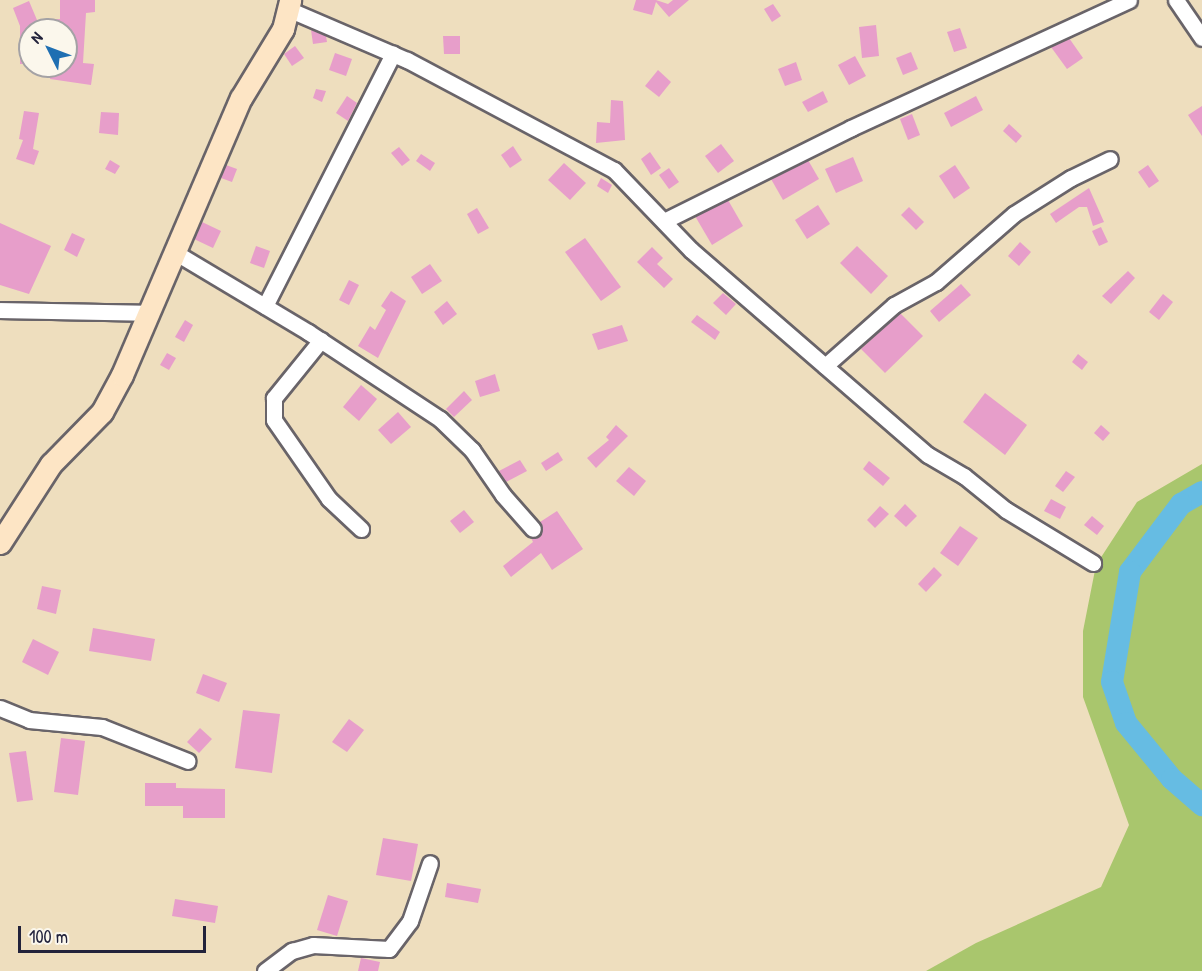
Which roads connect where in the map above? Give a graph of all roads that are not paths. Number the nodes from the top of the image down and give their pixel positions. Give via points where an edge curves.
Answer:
1 (1130, 0) edge
2 (1176, 0) edge
3 (289, 4) edge
4 (1202, 38) edge
5 (393, 54) junction
6 (1110, 159) dead end
7 (664, 221) junction
8 (176, 253) junction
9 (265, 306) junction
10 (0, 310) edge
11 (150, 313) junction
12 (321, 340) junction
13 (825, 366) junction
14 (361, 529) dead end
15 (533, 529) dead end
16 (0, 543) edge
17 (1093, 563) dead end
18 (0, 708) edge
19 (188, 761) dead end
20 (430, 863) dead end
21 (265, 971) edge

1 - 7 street via 851,128
2 - 4 street
3 - 5 street
3 - 8 main road via 276,44 241,98
5 - 7 street via 614,170
5 - 9 street
6 - 13 street via 1014,214 936,282 894,305
7 - 13 street via 691,250
8 - 9 street
8 - 11 main road
9 - 12 street
10 - 11 street
11 - 16 main road via 102,412 51,464
12 - 14 street via 274,398 274,420 329,499
12 - 15 street via 458,434
13 - 17 street via 928,455 964,476 1006,510
18 - 19 street via 29,720 102,727
20 - 21 street via 410,921 389,949 313,945 292,951

